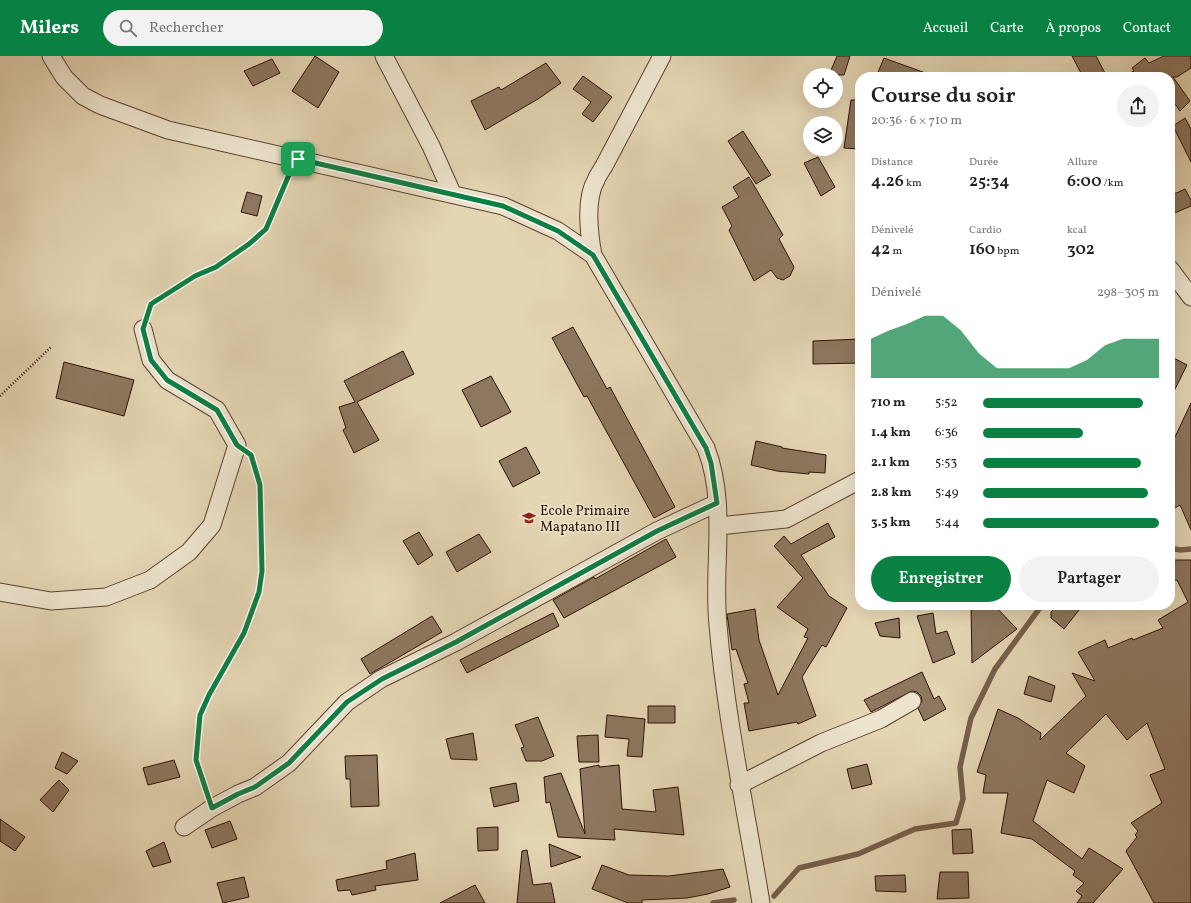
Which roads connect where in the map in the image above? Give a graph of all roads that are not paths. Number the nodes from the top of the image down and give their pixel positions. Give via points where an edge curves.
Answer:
1 (51, 56) edge
2 (384, 56) edge
3 (662, 56) edge
4 (452, 193) junction
5 (593, 255) junction
6 (1175, 276) edge
7 (1191, 297) edge
8 (143, 329) road end
9 (855, 483) edge
10 (717, 503) junction
11 (719, 526) junction
12 (0, 592) edge
13 (912, 701) dead end
14 (740, 785) junction
15 (184, 827) dead end
16 (761, 903) edge

1 - 4 street via 64,77 83,96 100,105 168,130
2 - 4 street via 431,146
3 - 5 street via 595,181 590,200 589,229
4 - 5 street via 503,206 534,218
5 - 10 street via 706,448
6 - 7 street
8 - 12 street via 151,360 167,380 217,410 237,445 212,525 190,552 150,580 106,597 51,601
9 - 11 street via 786,519
10 - 11 street
10 - 15 street via 657,531 456,642 382,679 347,702 289,763 255,787 212,808
11 - 14 street via 716,569 718,624
13 - 14 street via 882,719 821,744
14 - 16 street

